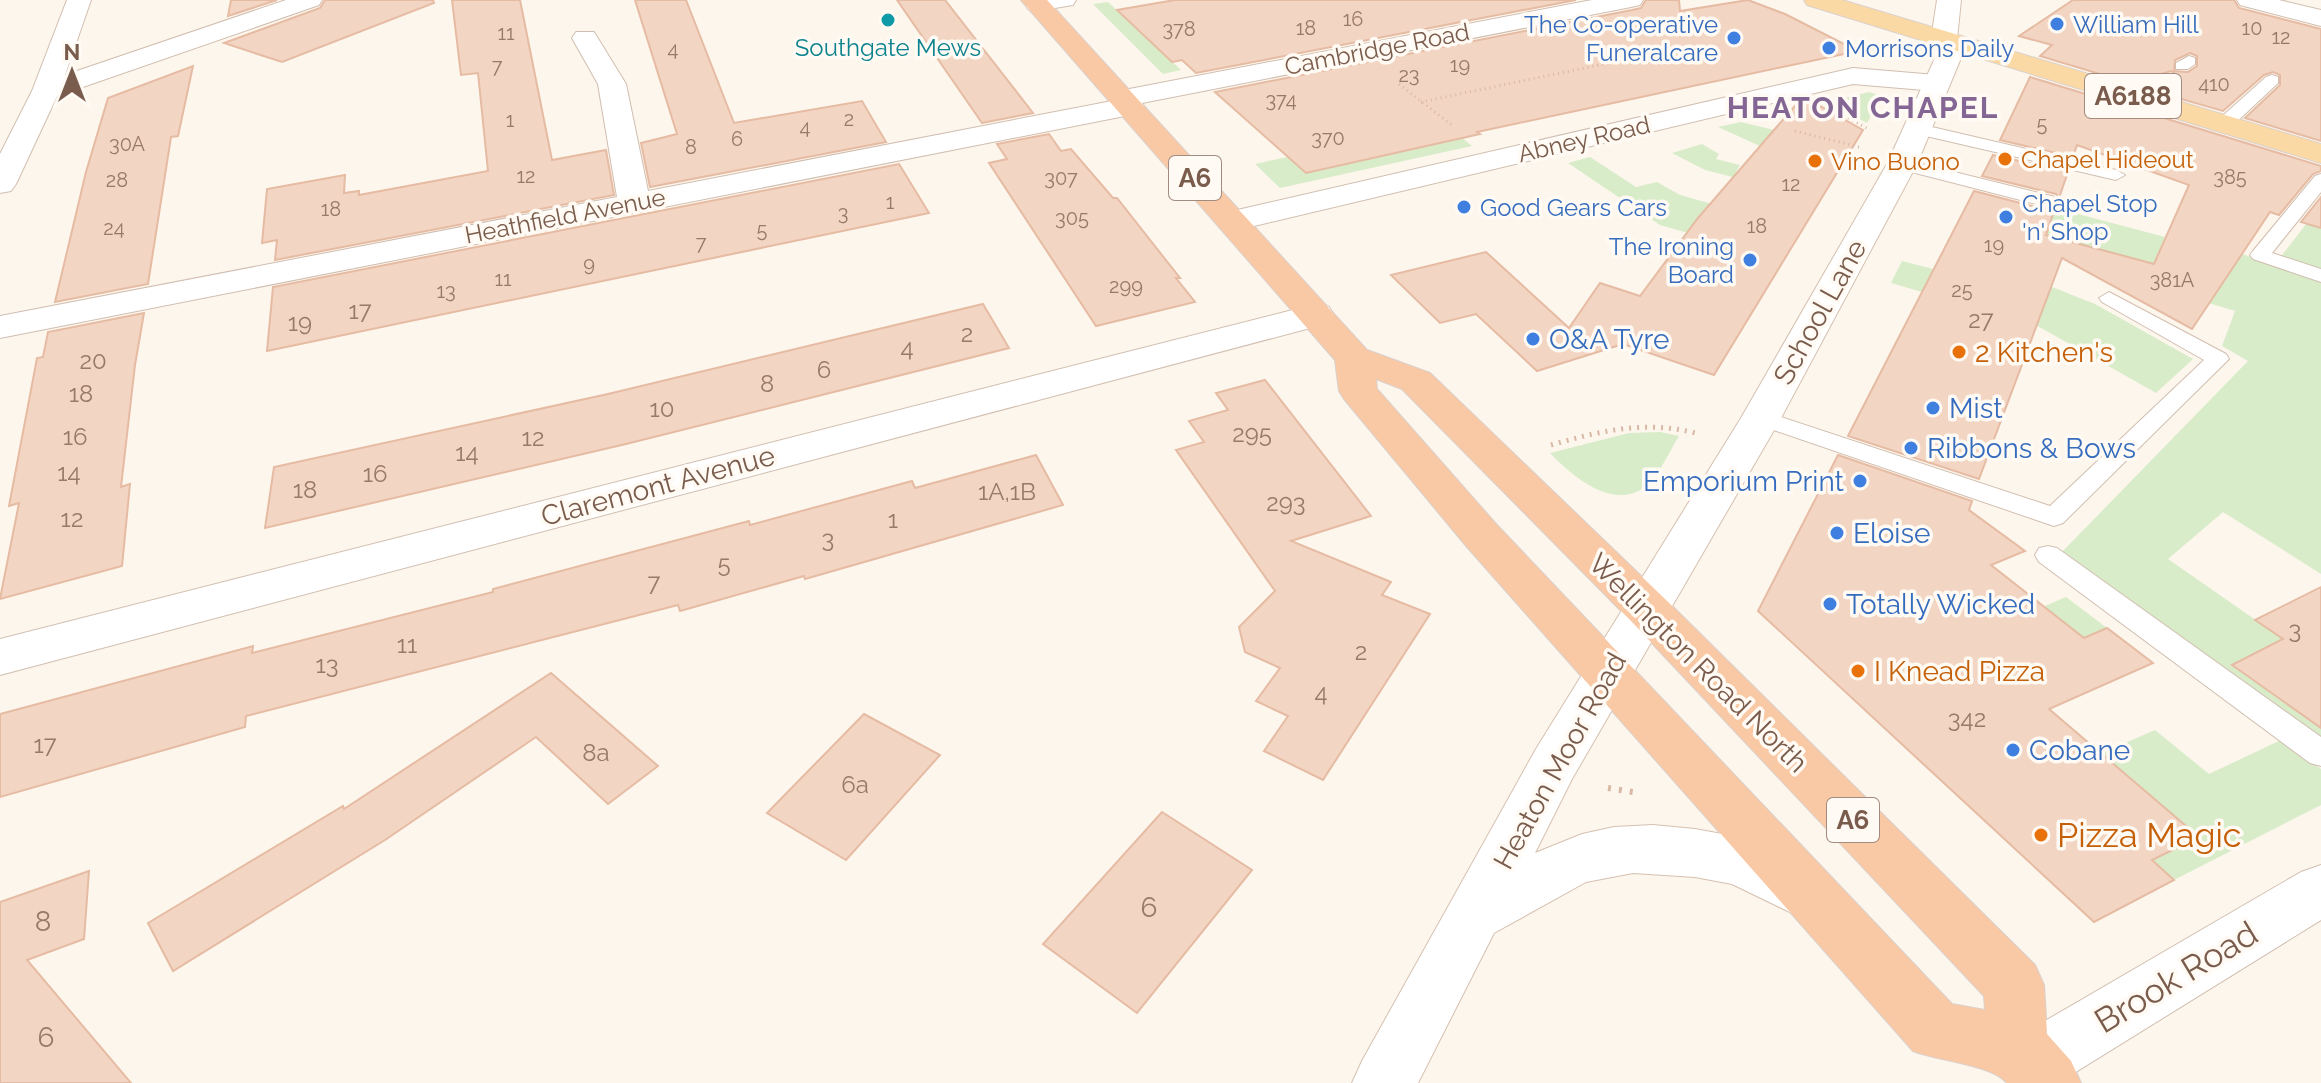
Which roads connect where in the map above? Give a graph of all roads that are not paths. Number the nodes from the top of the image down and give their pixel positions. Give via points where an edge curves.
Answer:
1 (79, 0) edge
2 (310, 0) edge
3 (1631, 0) edge
4 (1816, 0) edge
5 (1949, 0) edge
6 (2249, 0) edge
7 (1044, 1) edge
8 (2321, 18) edge
9 (585, 38) dead end
10 (1944, 39) junction
11 (2169, 79) dead end
12 (2272, 80) dead end
13 (1936, 83) junction
14 (46, 91) junction
15 (2148, 101) junction
16 (1127, 102) junction
17 (2224, 124) junction
18 (1919, 129) junction
19 (2321, 154) edge
20 (1902, 164) junction
21 (2116, 175) dead end
22 (2321, 180) edge
23 (0, 184) edge
24 (2048, 201) dead end
25 (634, 202) junction
26 (1233, 221) junction
27 (2321, 276) edge
28 (2109, 298) dead end
29 (1316, 315) junction
30 (0, 327) edge
31 (1354, 358) junction
32 (1761, 418) junction
33 (2048, 555) dead end
34 (1648, 610) junction
35 (0, 657) edge
36 (1607, 672) junction
37 (2321, 754) edge
38 (2321, 890) edge
39 (1817, 900) junction
40 (1475, 914) junction
41 (2032, 1065) edge
42 (1384, 1083) edge

1 - 14 street
2 - 14 street
3 - 16 street, Cambridge Road
4 - 10 main road, A6188
5 - 10 street, School Lane
6 - 8 street
7 - 16 highway, Wellington Road North / A6
9 - 25 street via 612,84
10 - 13 street, School Lane via 1948,58
10 - 15 main road, A6188
11 - 15 lane
12 - 17 lane
13 - 18 street, School Lane
13 - 26 street, Abney Road via 1853,76
14 - 23 street
15 - 17 main road, A6188
16 - 25 street, Heathfield Avenue
16 - 26 highway, Wellington Road North / A6
17 - 19 main road, A6188
18 - 20 street, School Lane
18 - 21 lane
20 - 24 lane
20 - 32 street, School Lane
22 - 27 lane via 2260,255
25 - 30 street, Heathfield Avenue
26 - 29 highway, Wellington Road North / A6
28 - 32 lane via 2218,359 2054,517
29 - 31 highway, Wellington Road North / A6
29 - 35 street, Claremont Avenue
31 - 34 highway, Wellington Road North / A6 via 1416,381
31 - 36 highway, Wellington Road North / A6 via 1358,391
32 - 34 street, School Lane
33 - 37 lane
34 - 36 street, Heaton Moor Road
34 - 41 highway, Wellington Road North / A6 via 2014,985
36 - 39 highway, Wellington Road North / A6
36 - 40 street, Heaton Moor Road
38 - 41 street, Brook Road
39 - 40 street, Heaton Moor Road via 1746,865 1646,849 1596,854
39 - 41 highway, Wellington Road North / A6 via 1935,1030
40 - 42 street, Heaton Moor Road

